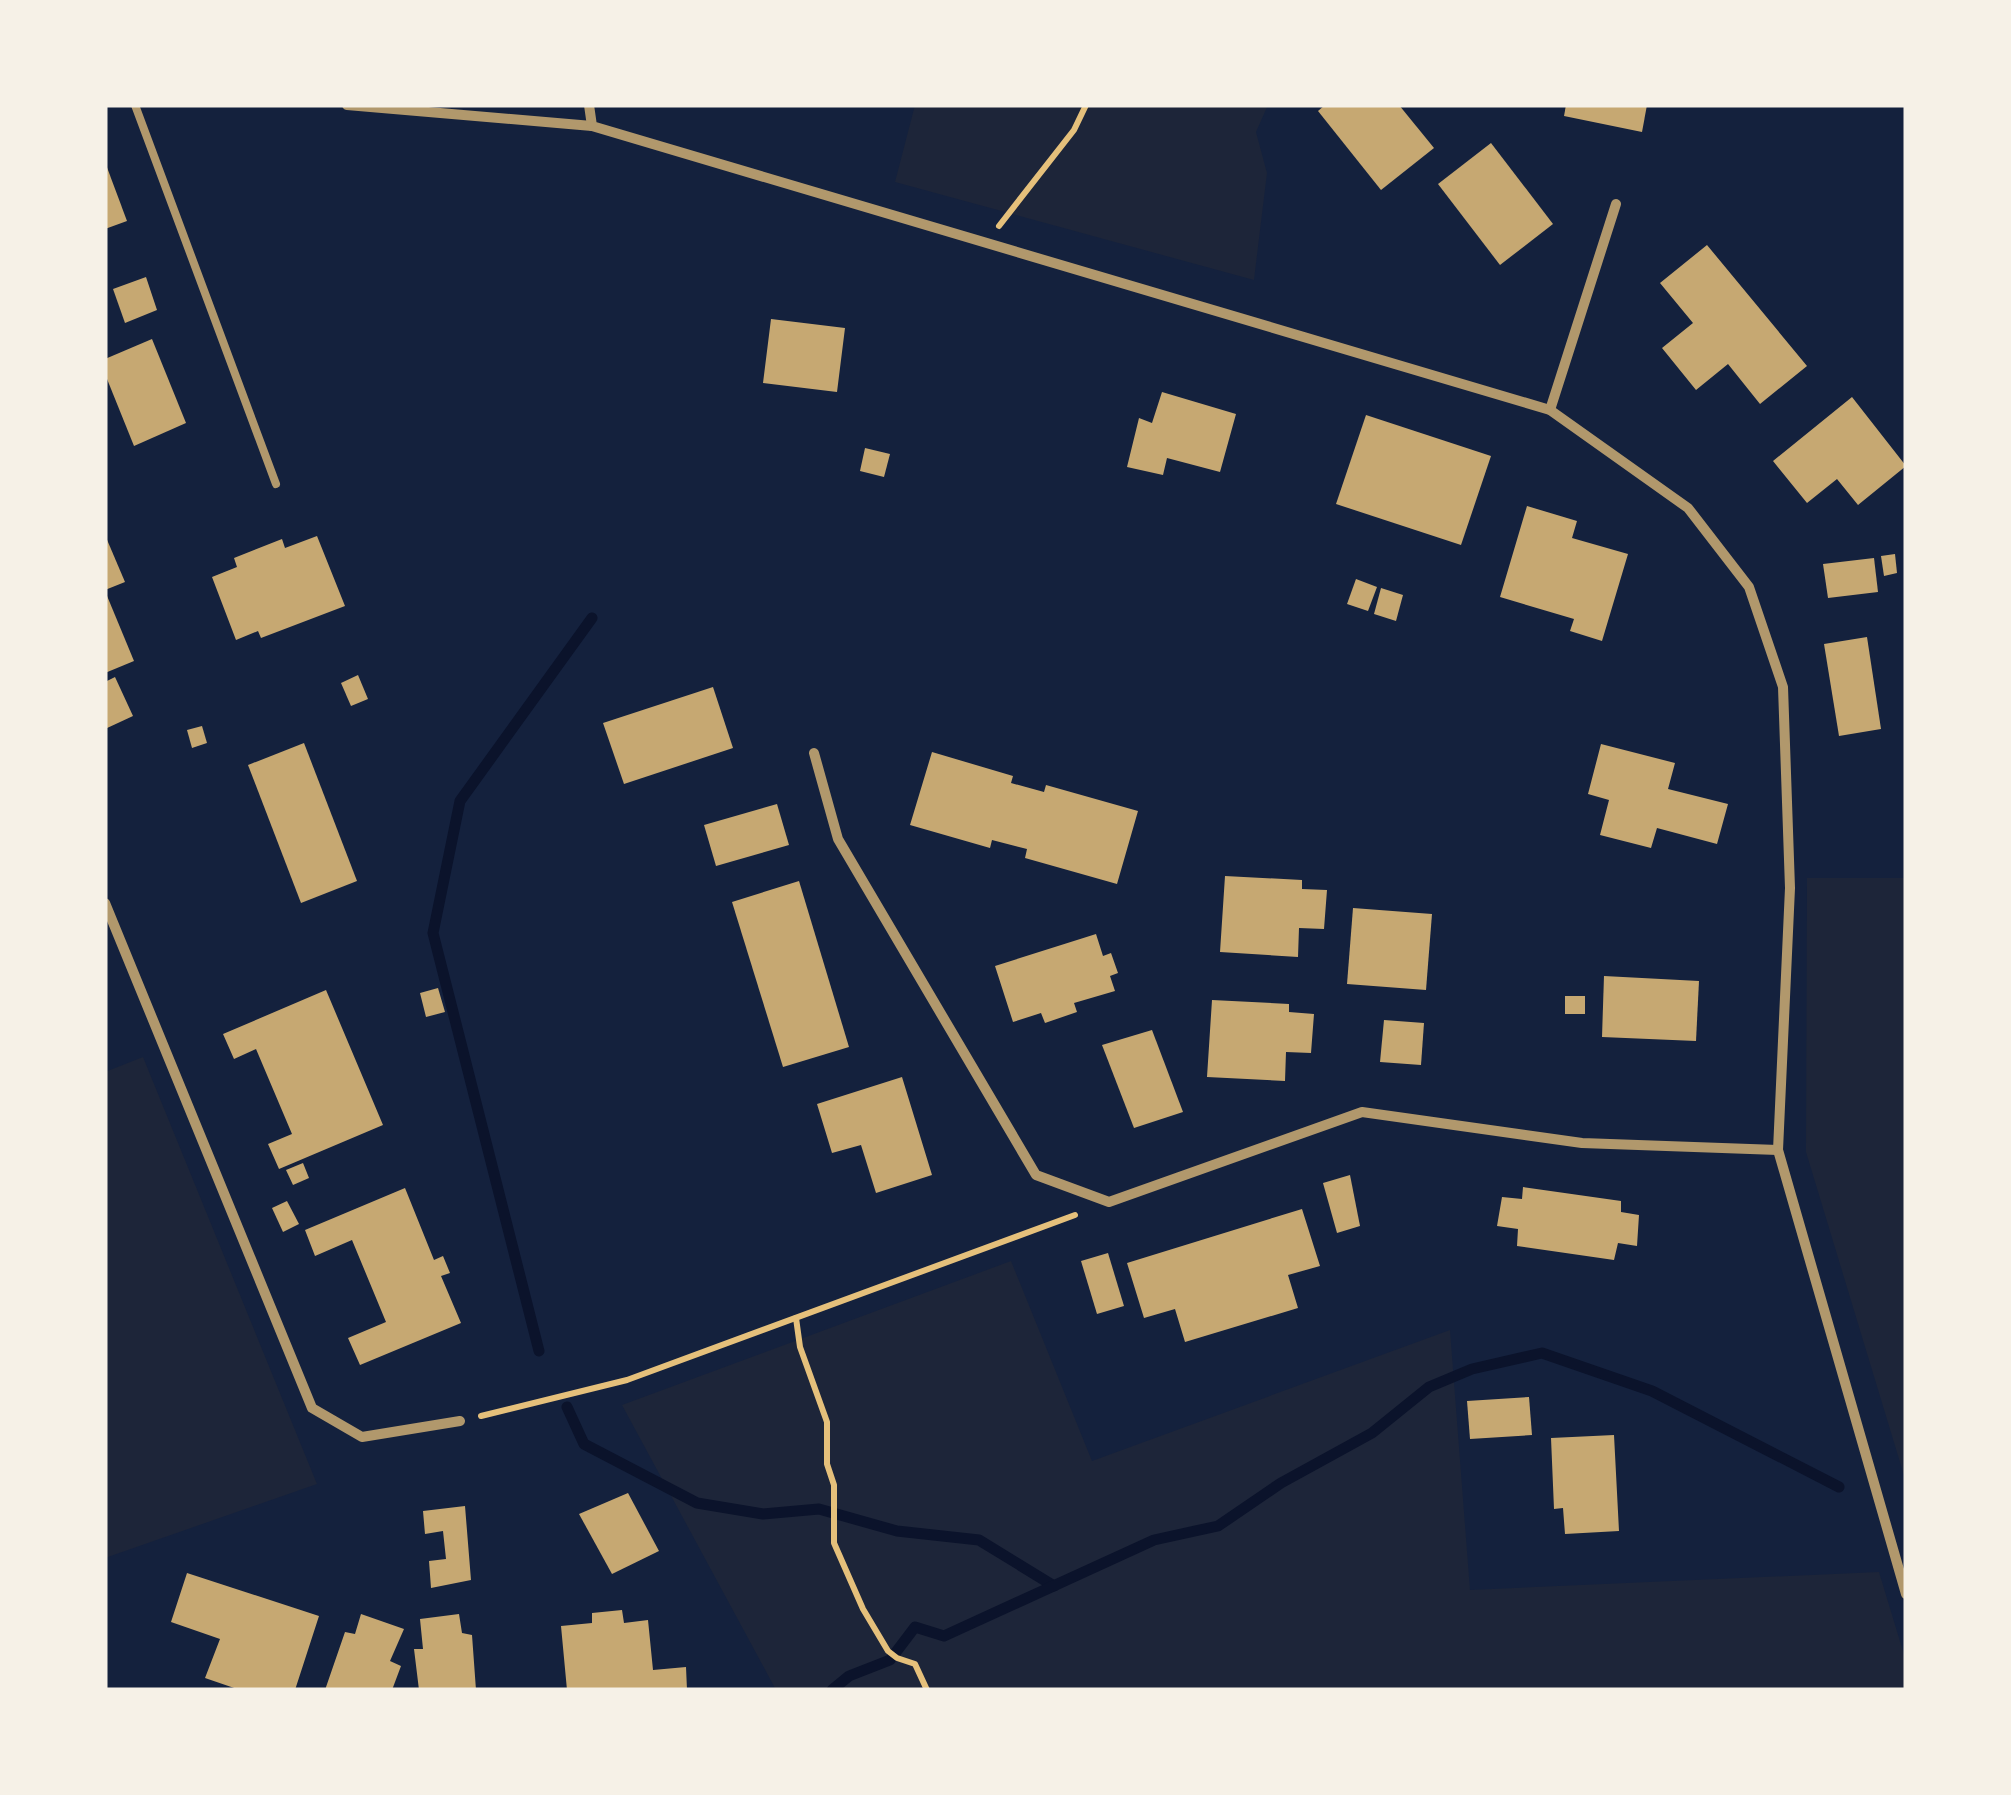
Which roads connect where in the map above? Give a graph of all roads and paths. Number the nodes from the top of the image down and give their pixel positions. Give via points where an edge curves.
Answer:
1 (134, 105) edge
2 (347, 105) edge
3 (589, 105) edge
4 (1086, 105) edge
5 (592, 126) junction
6 (1616, 204) dead end
7 (986, 242) junction
8 (1550, 410) junction
9 (276, 484) dead end
10 (814, 752) dead end
11 (105, 903) edge
12 (1778, 1150) junction
13 (1109, 1202) junction
14 (796, 1318) junction
15 (460, 1421) joint
16 (1906, 1594) edge
17 (927, 1690) edge

1 - 9 lane
2 - 5 street
3 - 5 street
4 - 7 path via 1074,130
5 - 7 street
6 - 8 street
7 - 8 street
8 - 12 street via 1688,508 1749,586 1782,687 1790,888
10 - 13 street via 838,839 1036,1175
11 - 15 street via 312,1408 362,1438
12 - 13 street via 1582,1142 1362,1112
12 - 16 street
13 - 14 path
14 - 15 path via 627,1380
14 - 17 path via 826,1422 834,1542 888,1651 915,1664

